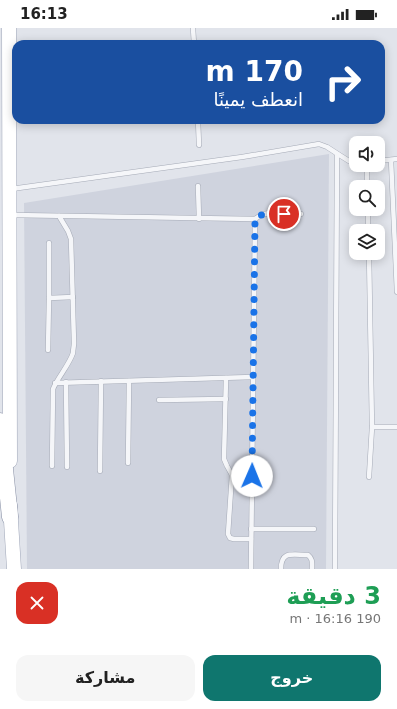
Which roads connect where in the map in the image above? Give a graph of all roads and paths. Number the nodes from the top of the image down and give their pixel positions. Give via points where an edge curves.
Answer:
1 (9, 28) edge
2 (193, 28) edge
3 (194, 40) edge
4 (198, 124) edge
5 (199, 145) dead end
6 (337, 154) junction
7 (397, 159) edge
8 (385, 160) edge
9 (391, 160) junction
10 (349, 161) edge
11 (198, 186) dead end
12 (10, 189) junction
13 (300, 214) dead end
14 (10, 215) junction
15 (59, 216) junction
16 (199, 219) junction
17 (255, 219) junction
18 (48, 242) dead end
19 (368, 260) edge
20 (397, 292) edge
21 (73, 297) junction
22 (49, 298) junction
23 (48, 350) dead end
24 (253, 377) junction
25 (226, 378) junction
26 (129, 380) junction
27 (101, 381) junction
28 (66, 382) junction
29 (55, 383) junction
30 (226, 399) junction
31 (160, 400) dead end
32 (0, 422) edge
33 (372, 427) junction
34 (397, 427) edge
35 (128, 463) dead end
36 (52, 466) dead end
37 (67, 467) dead end
38 (100, 471) dead end
39 (232, 475) junction
40 (252, 476) junction
41 (369, 477) dead end
42 (10, 517) junction
43 (314, 528) dead end
44 (251, 529) junction
45 (251, 538) junction
46 (14, 569) edge
47 (251, 569) edge
48 (281, 569) edge
49 (312, 569) edge
50 (335, 569) edge

1 - 12 main road
2 - 3 lane
4 - 5 lane
6 - 10 lane
6 - 12 lane via 320,144
6 - 50 lane
7 - 9 lane
8 - 9 lane
9 - 20 lane
11 - 16 lane
12 - 14 main road
13 - 17 lane via 269,213
14 - 15 lane
14 - 42 main road
15 - 16 lane
15 - 21 lane via 71,239
16 - 17 lane
17 - 24 lane
18 - 22 lane
19 - 33 lane
21 - 22 lane
21 - 29 lane via 72,353
22 - 23 lane
24 - 25 lane
24 - 40 lane
25 - 26 lane
25 - 30 lane
26 - 27 lane
26 - 35 lane
27 - 28 lane
27 - 38 lane
28 - 29 lane
28 - 37 lane
29 - 36 lane via 52,396
30 - 31 lane
30 - 39 lane via 224,459
32 - 42 highway
33 - 34 lane
33 - 41 lane
39 - 40 lane
39 - 45 lane via 228,534 234,539
40 - 44 lane
42 - 46 main road
43 - 44 lane
44 - 45 lane
45 - 47 lane
48 - 49 lane via 284,557 308,555 312,560

